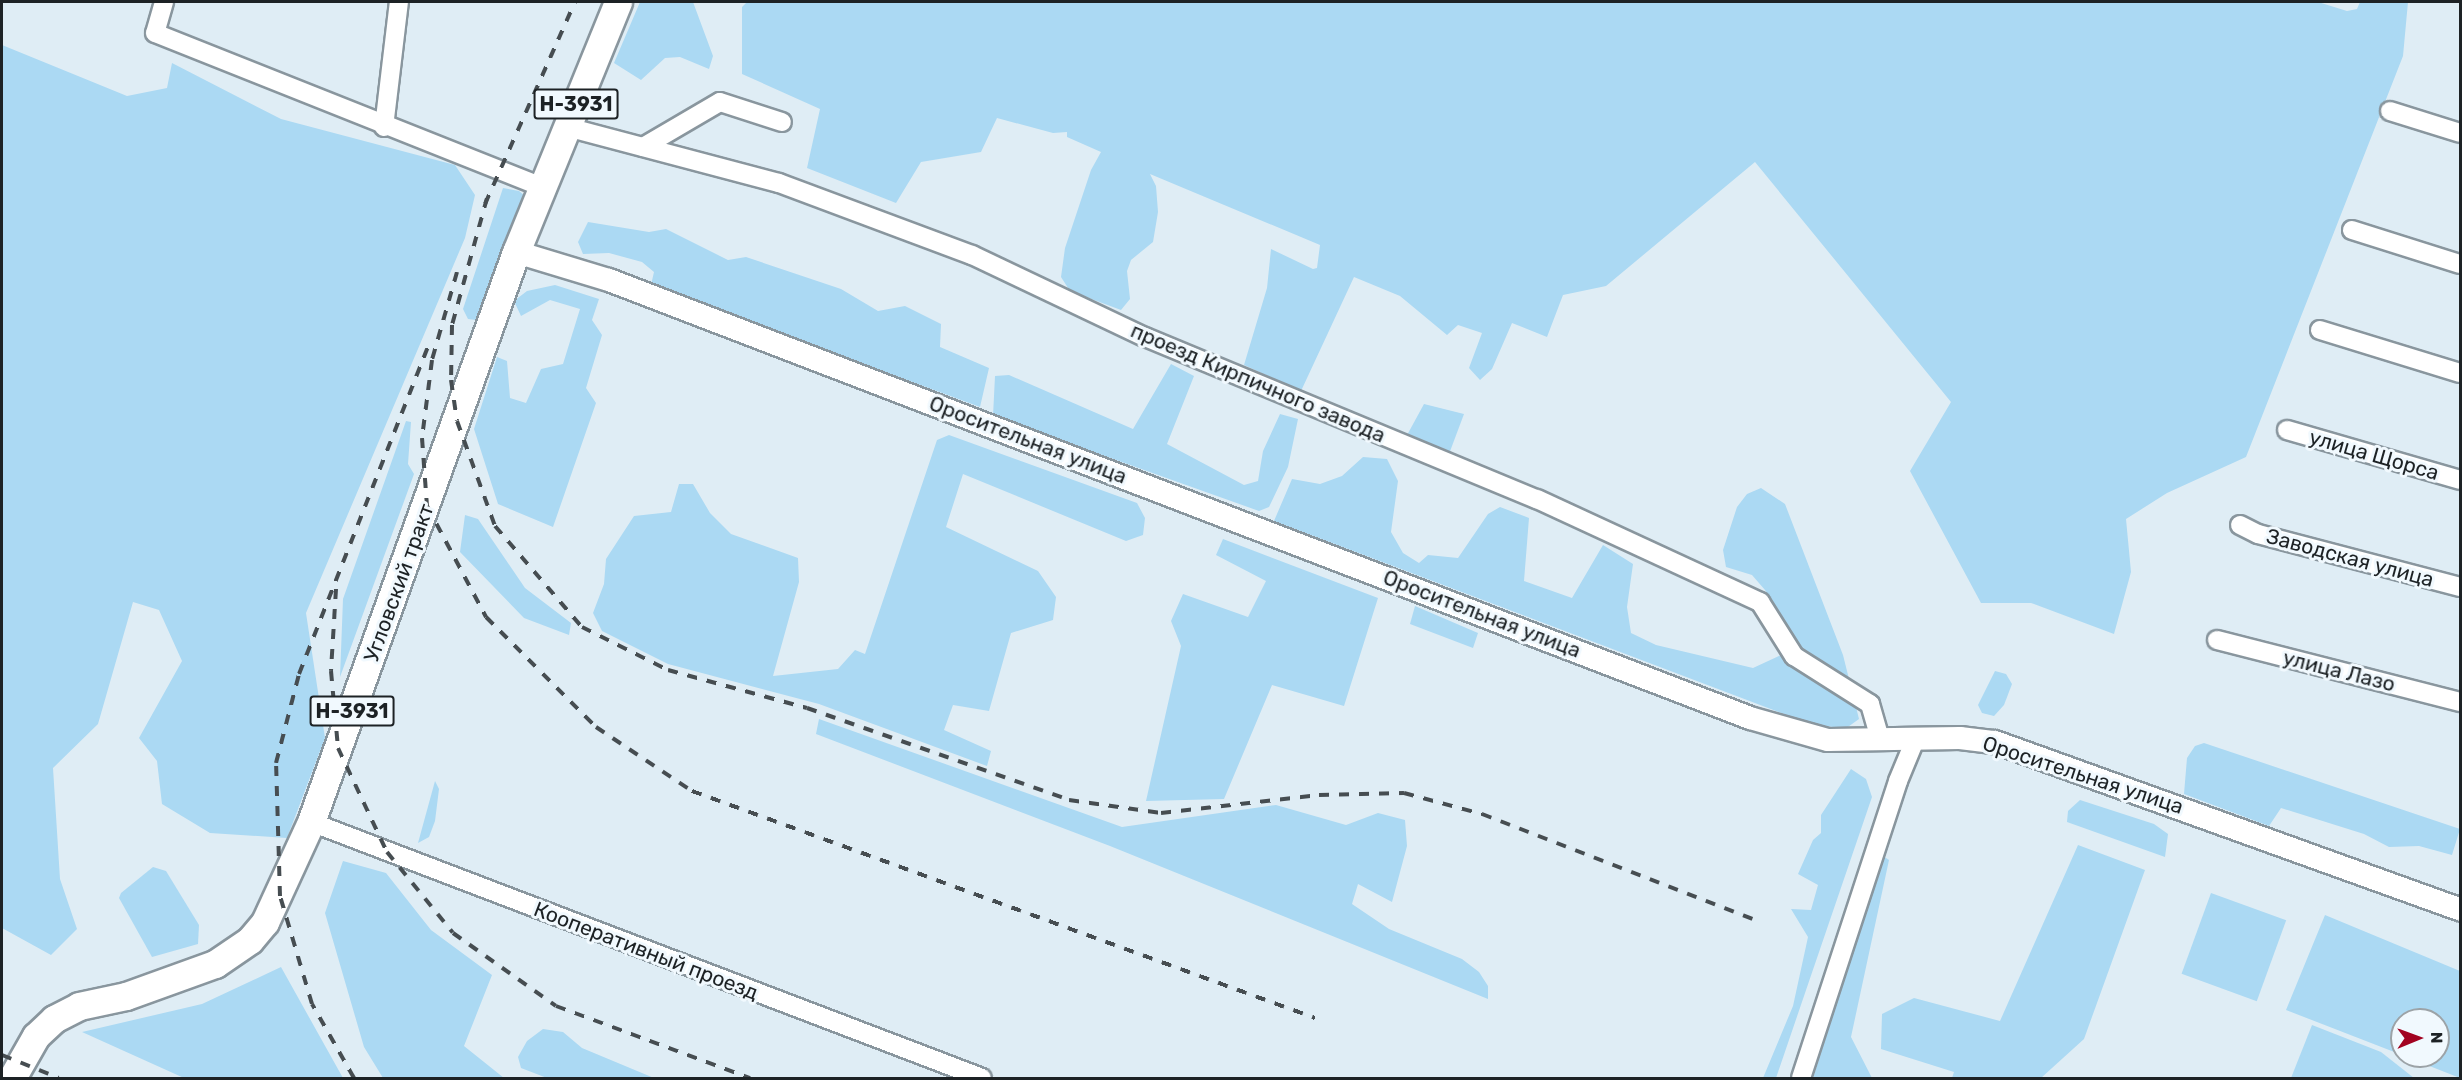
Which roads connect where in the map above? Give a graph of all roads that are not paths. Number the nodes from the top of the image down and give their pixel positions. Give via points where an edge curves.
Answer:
1 (164, 2) edge
2 (399, 2) edge
3 (618, 2) edge
4 (2390, 111) dead end
5 (783, 122) dead end
6 (384, 127) junction
7 (567, 127) junction
8 (2460, 133) edge
9 (643, 147) junction
10 (535, 205) junction
11 (2352, 230) dead end
12 (516, 252) junction
13 (2460, 264) edge
14 (2320, 330) dead end
15 (2460, 373) edge
16 (2287, 430) dead end
17 (2460, 480) edge
18 (2240, 525) dead end
19 (2460, 587) edge
20 (2217, 640) dead end
21 (2460, 702) edge
22 (1880, 740) junction
23 (1915, 740) junction
24 (311, 822) junction
25 (2460, 909) edge
26 (16, 1070) edge
27 (982, 1078) edge
28 (1801, 1078) edge

1 - 6 street via 155,33
2 - 6 street
3 - 7 highway, Угловский тракт / Н-3931
4 - 8 street
5 - 9 street via 720,102
6 - 10 street
7 - 9 street, проезд Кирпичного завода
7 - 10 highway, Угловский тракт / Н-3931
9 - 22 street, проезд Кирпичного завода via 779,183 972,255 1145,337 1538,499 1760,602 1794,656 1870,704
10 - 12 highway, Угловский тракт / Н-3931
11 - 13 street
12 - 22 main road, Оросительная улица via 609,280 1750,718 1828,740
12 - 24 highway, Угловский тракт / Н-3931
14 - 15 street
16 - 17 street, улица Щорса
18 - 19 street, Заводская улица via 2258,534
20 - 21 street, улица Лазо
22 - 23 main road, Оросительная улица
23 - 25 main road, Оросительная улица via 1960,738 2003,744
23 - 28 street via 1898,781
24 - 26 highway, Угловский тракт / Н-3931 via 280,896 250,940 215,964 126,996 79,1006 54,1019 36,1036
24 - 27 street, Кооперативный проезд

